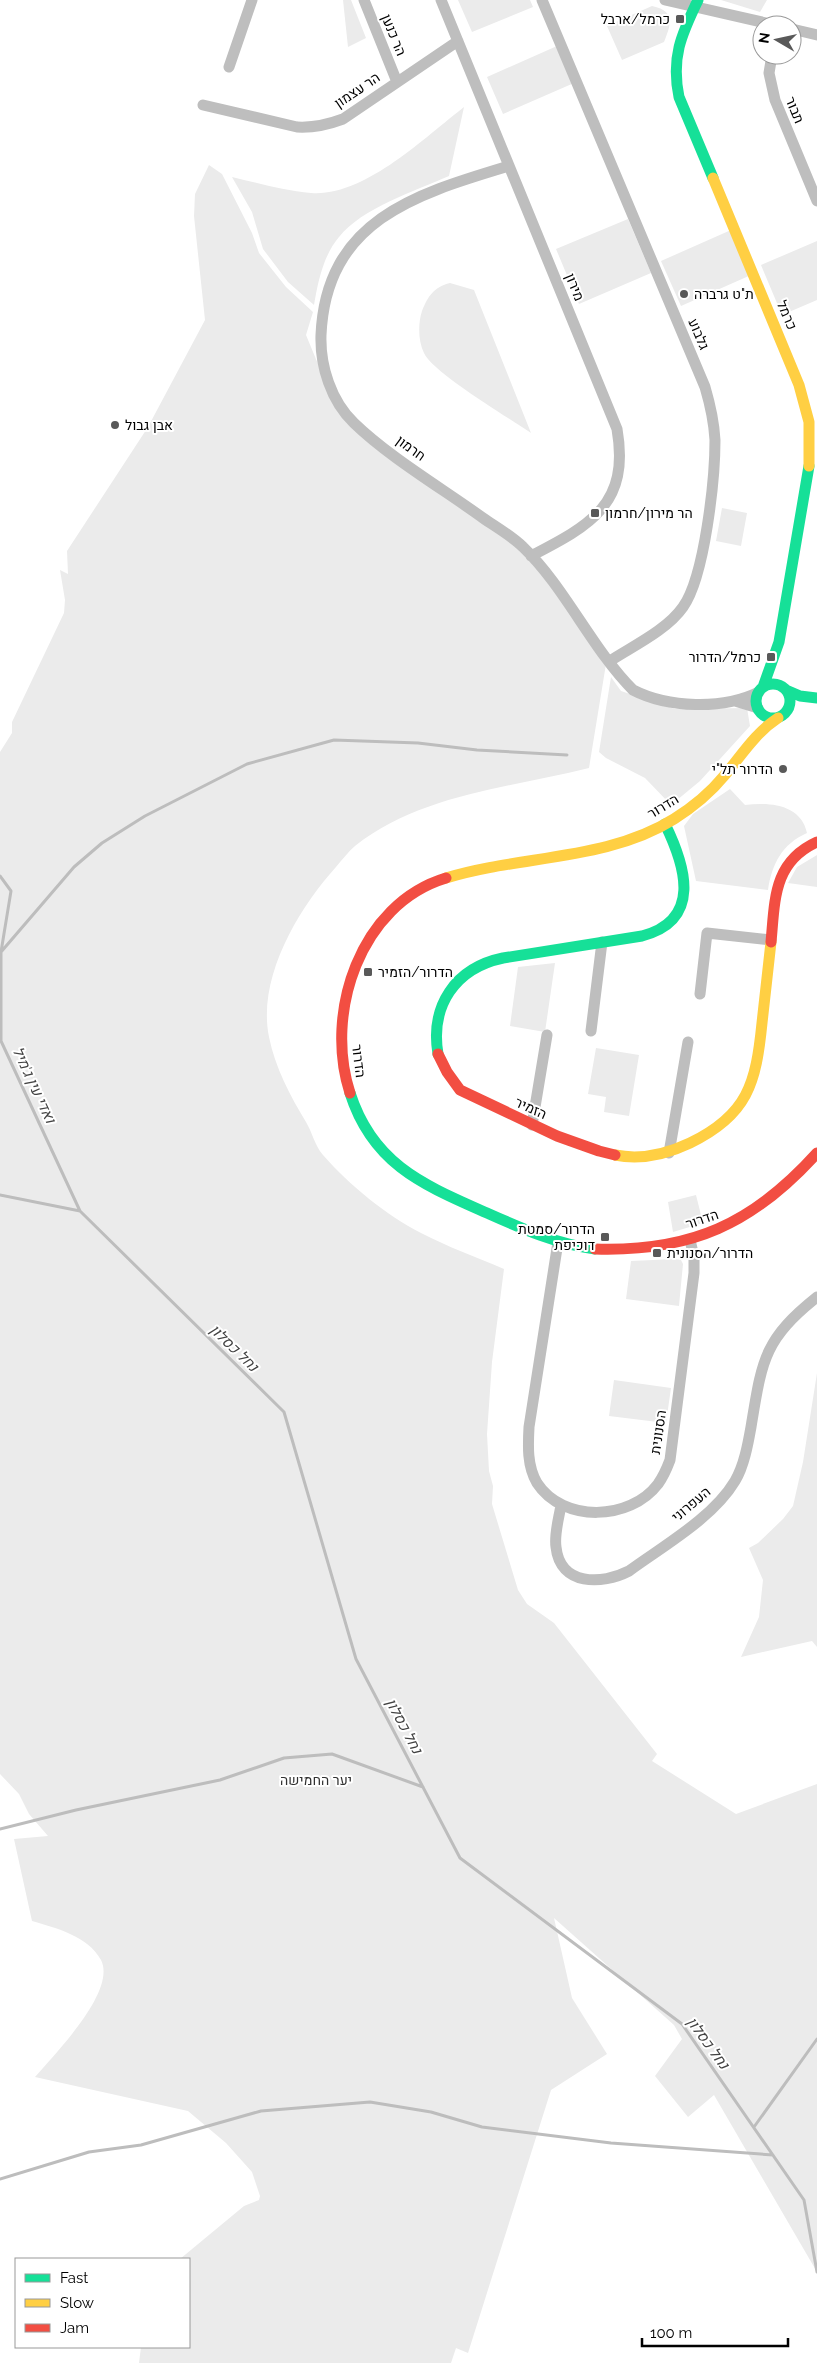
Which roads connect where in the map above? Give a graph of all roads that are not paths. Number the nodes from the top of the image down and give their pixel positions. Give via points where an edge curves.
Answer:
1 (252, 0) edge
2 (364, 0) edge
3 (441, 0) edge
4 (542, 0) edge
5 (665, 0) edge
6 (697, 4) edge
7 (752, 19) edge
8 (802, 31) edge
9 (817, 35) edge
10 (458, 41) junction
11 (771, 65) edge
12 (229, 67) dead end
13 (397, 82) junction
14 (203, 105) dead end
15 (509, 166) junction
16 (817, 201) edge
17 (531, 556) junction
18 (775, 657) junction
19 (610, 661) junction
20 (785, 689) junction
21 (761, 690) junction
22 (815, 698) edge
23 (734, 701) junction
24 (759, 710) junction
25 (783, 714) junction
26 (758, 732) junction
27 (665, 824) junction
28 (817, 842) edge
29 (771, 940) junction
30 (602, 942) junction
31 (700, 994) dead end
32 (591, 1030) dead end
33 (547, 1036) dead end
34 (688, 1042) dead end
35 (532, 1125) junction
36 (669, 1153) junction
37 (817, 1153) edge
38 (690, 1240) junction
39 (558, 1242) junction
40 (817, 1297) edge
41 (561, 1505) junction

1 - 12 street
2 - 13 street, הר כנען
3 - 10 street, מירון
4 - 19 street, גלבוע via 705,387 715,438 712,492 698,573 690,595 668,622
5 - 6 street
6 - 7 street
6 - 18 street, כרמל via 677,46 674,70 677,90 800,387 808,423 810,441 806,479
8 - 9 street
10 - 13 street, הר עצמון
10 - 15 street, מירון
11 - 16 street, תבור via 775,100
13 - 14 street, הר עצמון via 343,119 312,128
15 - 17 street, מירון via 617,429 620,466 609,499 593,518 577,531
15 - 17 street, חרמון via 401,205 356,239 336,270 330,289 322,319 322,353 330,385 353,422 522,546
17 - 19 street, חרמון
18 - 20 street, כרמל via 776,674
18 - 21 street, כרמל
19 - 23 street, חרמון via 633,690 650,698 676,704
20 - 21 street via 771,684
20 - 22 street
20 - 25 street via 791,702
21 - 23 street, חרמון
21 - 24 street via 757,698
22 - 25 street
23 - 24 street, חרמון
24 - 25 street via 768,717
24 - 26 street
25 - 26 street, הדרור
26 - 27 street, הדרור via 717,785 680,816
27 - 30 street, הזמיר via 684,870 681,906 673,920 650,934
27 - 39 street, הדרור via 631,839 587,852 464,872 428,884 408,896 377,928 355,964 347,989 341,1046 344,1072 350,1098 376,1144 412,1178
28 - 29 street, הזמיר via 793,855 784,867 776,894
29 - 31 street via 707,933
29 - 36 street, הזמיר via 753,1083 736,1112 724,1123 692,1144
30 - 32 street
30 - 35 street, הזמיר via 489,961 460,977 440,1009 434,1043 449,1078 471,1097
33 - 35 street
34 - 36 street
35 - 36 street, הזמיר via 609,1156 629,1158
37 - 38 street, הדרור via 790,1184 748,1216
38 - 39 street, הדרור via 609,1250
38 - 41 street, הסנונית via 694,1273 670,1460 665,1472 645,1496 617,1509 590,1512
39 - 41 street, הסנונית via 529,1427 528,1452 537,1483
40 - 41 street, העפרוני via 793,1318 769,1347 759,1379 748,1444 736,1480 713,1509 629,1572 613,1579 596,1581 580,1579 567,1571 559,1560 556,1546

